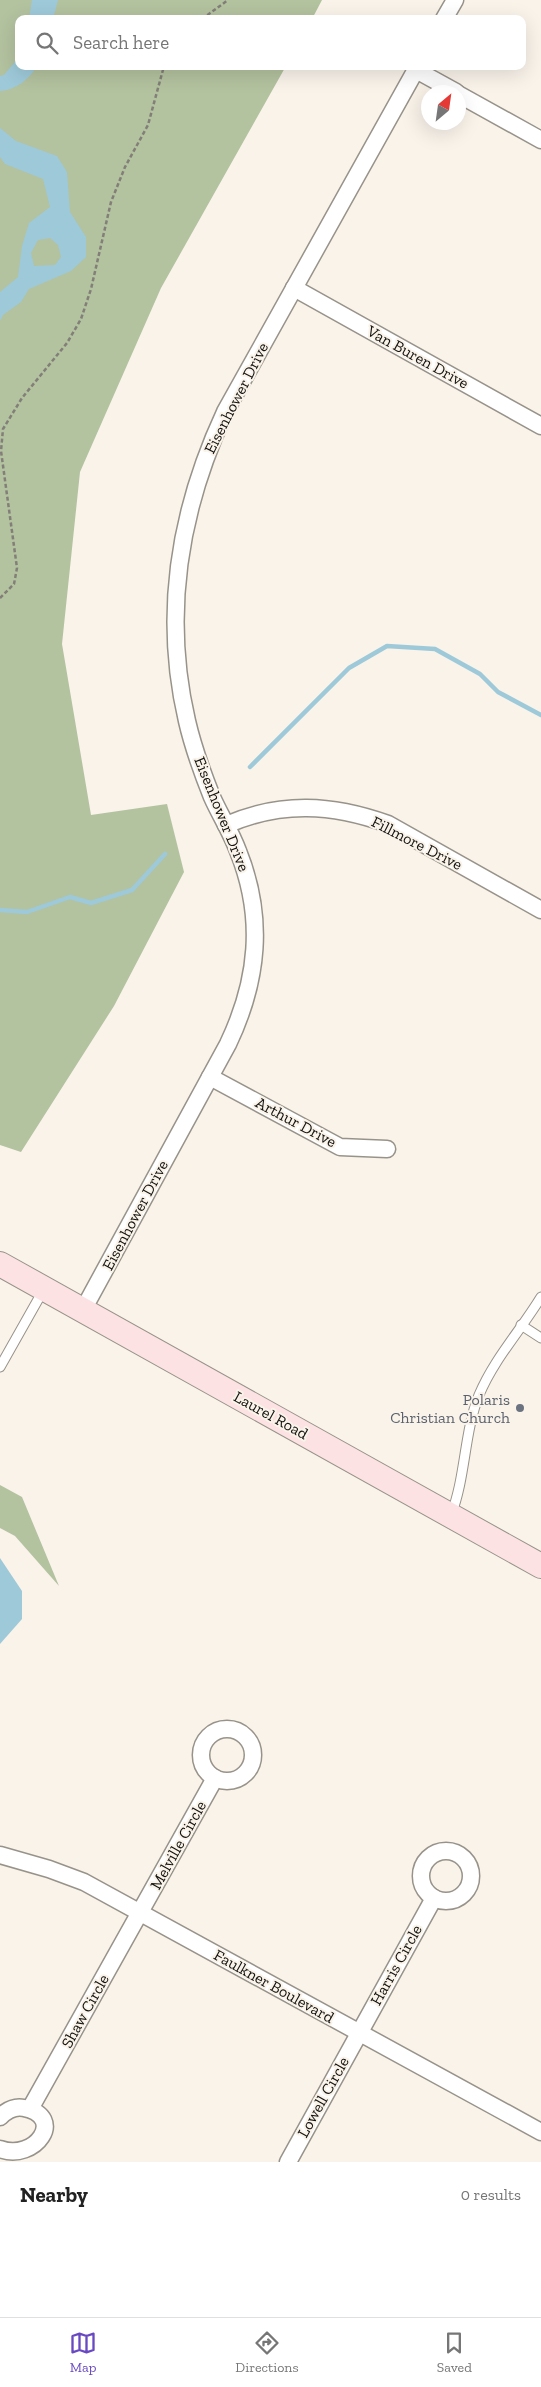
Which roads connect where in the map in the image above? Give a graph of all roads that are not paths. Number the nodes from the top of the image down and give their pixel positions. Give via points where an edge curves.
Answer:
1 (455, 0) edge
2 (446, 15) edge
3 (416, 70) edge
4 (420, 70) edge
5 (444, 85) edge
6 (466, 98) edge
7 (541, 140) edge
8 (294, 288) junction
9 (541, 426) edge
10 (226, 825) junction
11 (541, 910) edge
12 (210, 1077) junction
13 (387, 1149) dead end
14 (0, 1264) edge
15 (44, 1289) junction
16 (541, 1297) edge
17 (83, 1310) junction
18 (521, 1326) junction
19 (541, 1338) edge
20 (0, 1367) edge
21 (451, 1515) junction
22 (541, 1566) edge
23 (215, 1778) dead end
24 (0, 1855) edge
25 (434, 1898) dead end
26 (140, 1912) junction
27 (358, 2032) junction
28 (30, 2109) junction
29 (0, 2116) edge
30 (541, 2132) edge
31 (0, 2149) edge
32 (288, 2162) edge

1 - 2 street
3 - 8 street, Eisenhower Drive
4 - 5 street
6 - 7 street
8 - 9 street, Van Buren Drive
8 - 10 street, Eisenhower Drive via 208,448 185,524 179,563 176,632 180,682 198,759
10 - 11 street, Fillmore Drive via 262,812 289,808 316,807 363,815 388,824
10 - 12 street, Eisenhower Drive via 247,875 256,936 248,994 239,1020
12 - 13 street, Arthur Drive via 340,1147
12 - 17 street, Eisenhower Drive
14 - 15 street, Laurel Road
15 - 17 street, Laurel Road
15 - 20 lane
16 - 18 lane
17 - 21 street, Laurel Road
18 - 19 lane
18 - 21 lane via 480,1394 460,1493
21 - 22 street, Laurel Road
23 - 26 street, Melville Circle
24 - 26 street, Faulkner Boulevard via 67,1875
25 - 27 street, Harris Circle
26 - 27 street, Faulkner Boulevard
26 - 28 street, Shaw Circle
27 - 30 street, Faulkner Boulevard
27 - 32 street, Lowell Circle
28 - 29 street via 13,2108
28 - 31 street via 42,2120 45,2128 43,2144 38,2151 31,2156 15,2158

